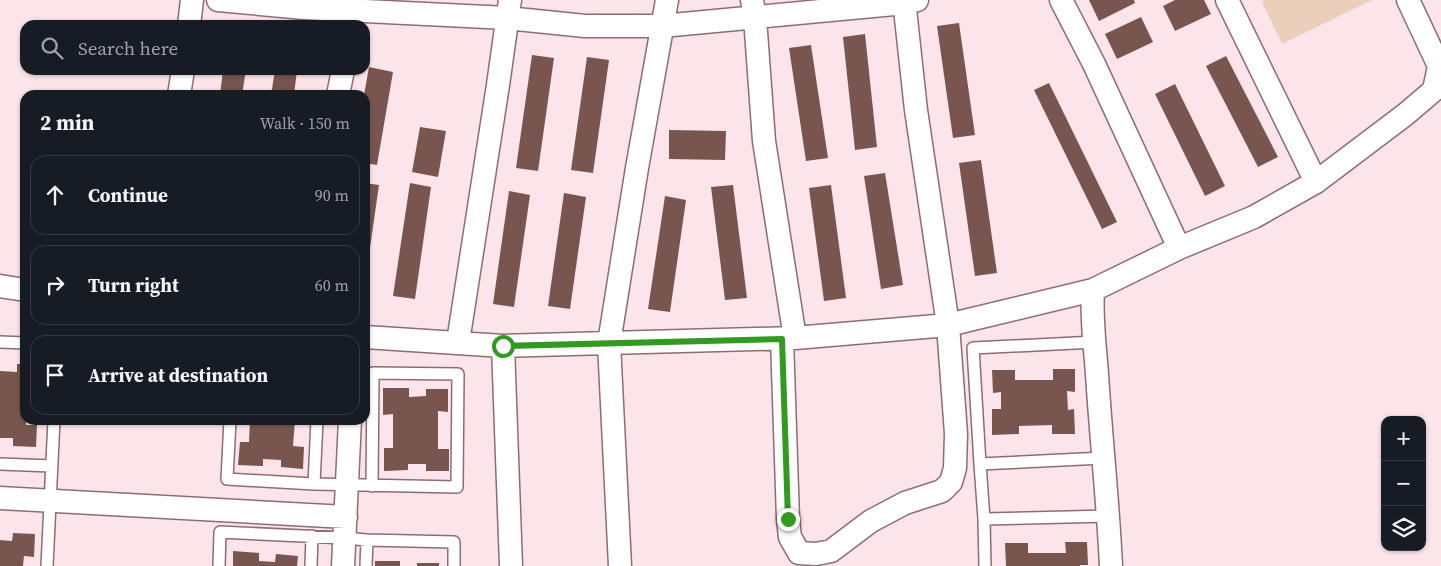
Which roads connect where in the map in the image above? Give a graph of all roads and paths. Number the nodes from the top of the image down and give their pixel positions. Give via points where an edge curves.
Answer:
1 (192, 0) edge
2 (218, 0) edge
3 (666, 0) edge
4 (1062, 0) edge
5 (1227, 0) edge
6 (1408, 0) edge
7 (909, 1) edge
8 (508, 9) edge
9 (753, 9) edge
10 (352, 12) edge
11 (190, 20) edge
12 (662, 26) junction
13 (182, 75) edge
14 (342, 75) edge
15 (180, 90) edge
16 (339, 90) edge
17 (1316, 182) junction
18 (1179, 248) junction
19 (0, 286) edge
20 (20, 289) edge
21 (1093, 290) junction
22 (948, 325) junction
23 (370, 336) edge
24 (789, 338) junction
25 (0, 342) edge
26 (458, 342) junction
27 (1095, 342) junction
28 (20, 343) edge
29 (609, 343) junction
30 (503, 346) junction
31 (54, 425) edge
32 (230, 425) edge
33 (317, 425) edge
34 (350, 425) edge
35 (1103, 458) junction
36 (0, 464) edge
37 (980, 464) junction
38 (52, 466) junction
39 (314, 484) junction
40 (347, 485) junction
41 (372, 486) junction
42 (0, 498) edge
43 (51, 500) junction
44 (1109, 516) junction
45 (984, 519) junction
46 (345, 527) junction
47 (312, 536) junction
48 (367, 540) junction
49 (47, 566) edge
50 (219, 566) edge
51 (311, 566) edge
52 (343, 566) edge
53 (366, 566) edge
54 (454, 566) edge
55 (511, 566) edge
56 (620, 566) edge
57 (985, 566) edge
58 (1112, 566) edge

1 - 11 street
2 - 10 street
3 - 12 street
4 - 18 street
5 - 17 street
6 - 17 street via 1439,66 1434,90
7 - 9 street
7 - 22 street via 916,110
8 - 10 street
8 - 12 street via 585,26
8 - 26 street
9 - 12 street
9 - 24 street via 764,141
12 - 29 street
13 - 15 street
14 - 16 street
17 - 18 street via 1254,217
18 - 21 street
19 - 20 street
21 - 22 street
21 - 27 street
22 - 24 street
22 - 24 street via 956,434 955,468 951,482 942,491 905,503 871,521 831,551 816,554 799,553 790,537
23 - 26 street
24 - 29 street
25 - 28 lane
26 - 30 street
27 - 35 street
27 - 37 lane via 974,348
29 - 30 street
29 - 56 street
30 - 55 street
31 - 38 lane
32 - 39 lane via 227,479
33 - 39 lane
34 - 40 street
35 - 37 lane
35 - 44 street
36 - 38 lane
37 - 45 lane
38 - 43 lane
39 - 40 lane
40 - 41 lane
40 - 46 street
41 - 41 lane via 457,487 458,374 373,373
42 - 43 street
43 - 46 street
43 - 49 lane
44 - 45 lane
44 - 58 street
45 - 57 lane
46 - 47 lane
46 - 48 lane
46 - 52 street
47 - 50 lane via 220,532
47 - 51 lane
48 - 53 lane
48 - 54 lane via 454,542

